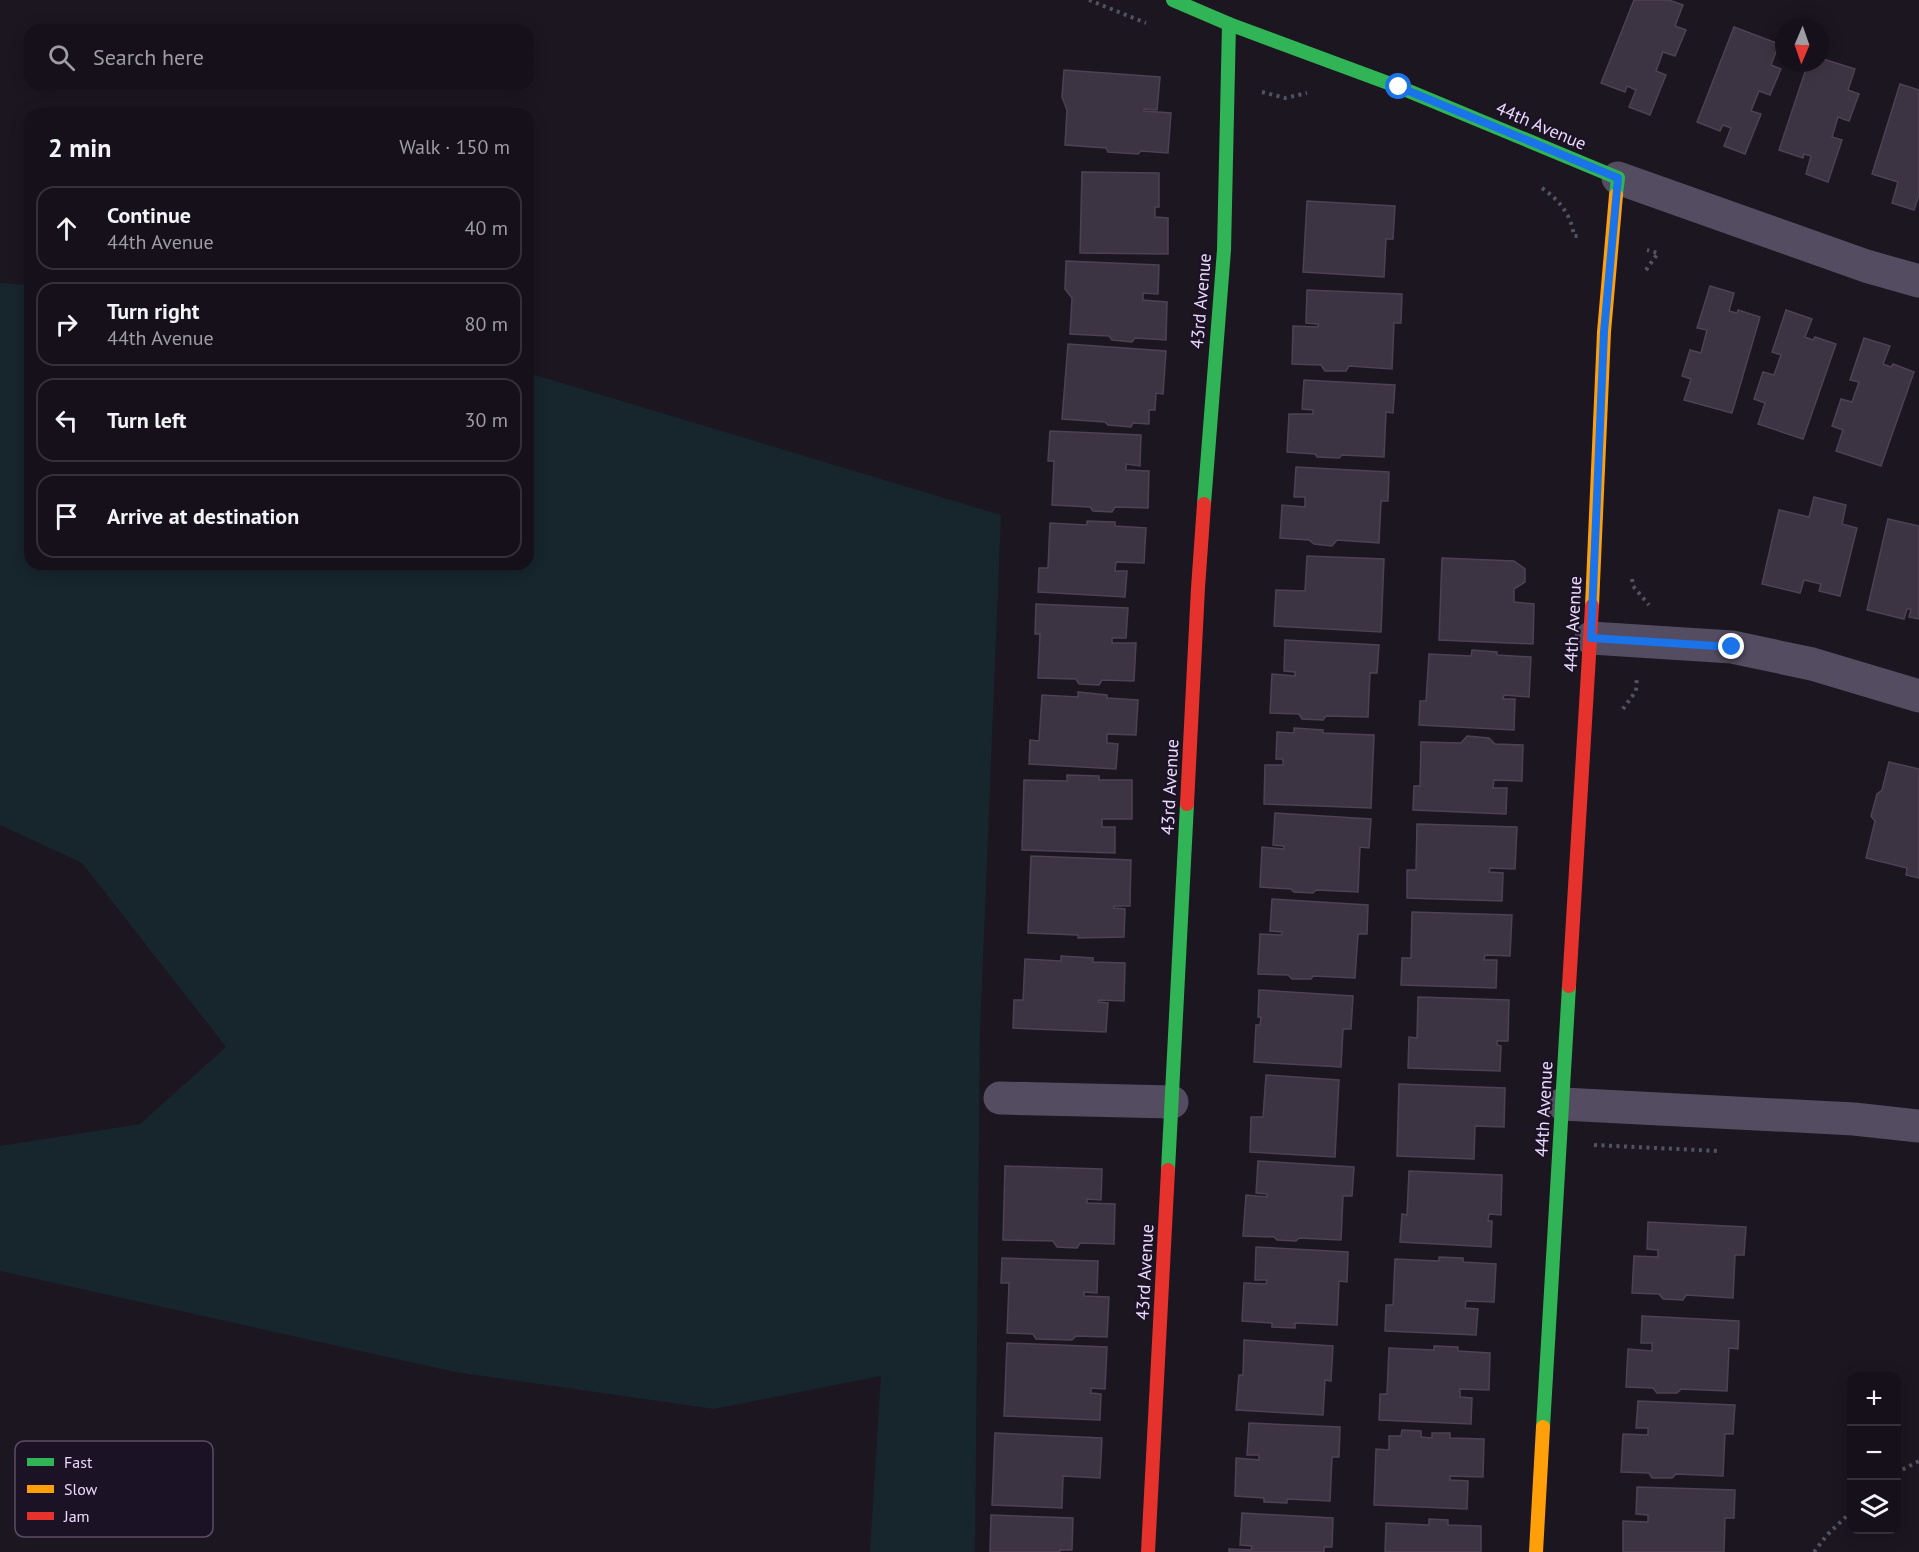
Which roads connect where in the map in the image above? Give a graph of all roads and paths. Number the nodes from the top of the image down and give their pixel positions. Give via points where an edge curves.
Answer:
1 (1089, 0) edge
2 (1173, 0) edge
3 (1229, 24) junction
4 (1155, 27) dead end
5 (1228, 82) junction
6 (1314, 94) dead end
7 (1618, 178) junction
8 (1533, 183) dead end
9 (1612, 241) junction
10 (1646, 271) dead end
11 (1919, 281) edge
12 (1632, 577) dead end
13 (1649, 605) dead end
14 (1591, 638) junction
15 (1919, 696) edge
16 (999, 1098) dead end
17 (1172, 1102) junction
18 (1563, 1104) junction
19 (1919, 1126) edge
20 (1919, 1461) edge
21 (1901, 1470) edge
22 (1847, 1515) edge
23 (1148, 1552) edge
24 (1536, 1552) edge
25 (1814, 1552) edge

1 - 4 path
2 - 3 street, 44th Avenue
3 - 5 street, 43rd Avenue
3 - 7 street, 44th Avenue via 1399,87
5 - 6 path via 1285,98
5 - 17 street, 43rd Avenue via 1224,250 1198,588
7 - 9 street, 44th Avenue
7 - 11 street
8 - 9 path via 1561,203 1574,236
9 - 10 path via 1658,254
9 - 14 street, 44th Avenue via 1604,332
12 - 13 path via 1633,586
14 - 15 street via 1732,647 1812,664
14 - 18 street, 44th Avenue
16 - 17 street
17 - 23 street, 43rd Avenue
18 - 19 street
18 - 24 street, 44th Avenue
20 - 21 path
22 - 25 path

